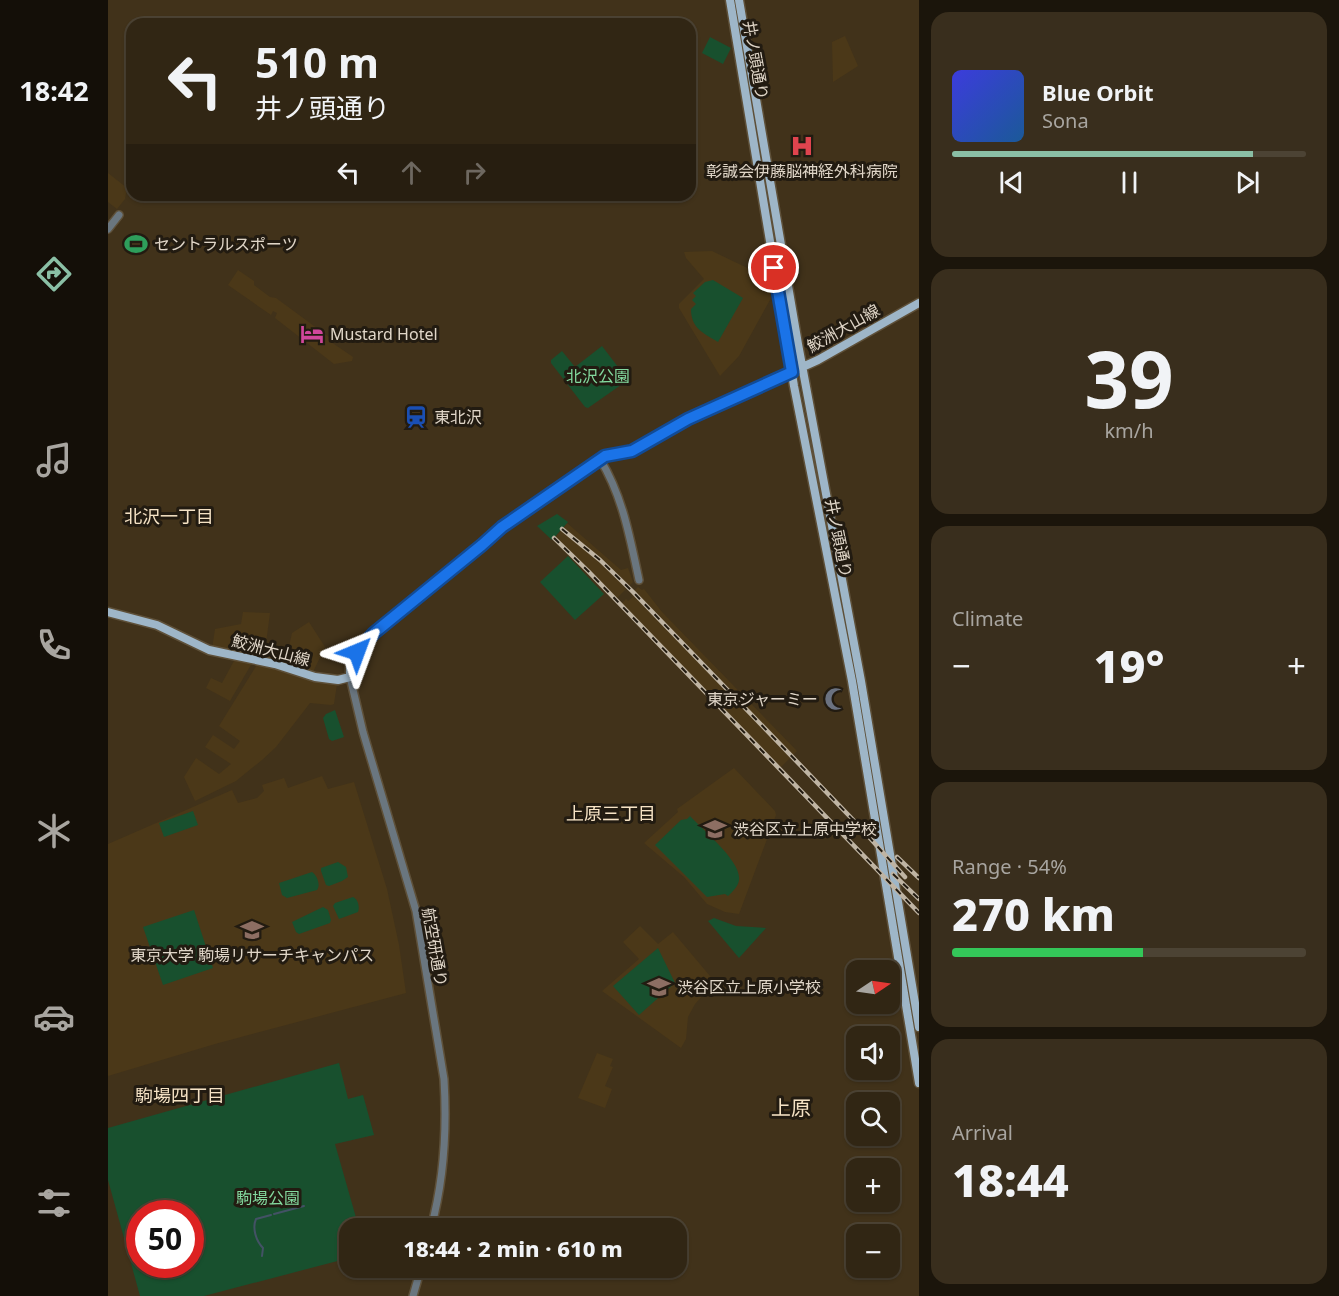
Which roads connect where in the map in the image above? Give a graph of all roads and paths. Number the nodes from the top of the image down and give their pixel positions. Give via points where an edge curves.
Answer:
1 (730, 0) edge
2 (740, 0) edge
3 (119, 215) dead end
4 (108, 229) edge
5 (919, 303) edge
6 (802, 368) junction
7 (792, 372) junction
8 (600, 459) junction
9 (639, 580) dead end
10 (108, 612) edge
11 (350, 677) junction
12 (919, 1027) edge
13 (919, 1083) edge
14 (433, 1218) edge
15 (418, 1278) edge
16 (413, 1296) edge

1 - 7 main road, 井ノ頭通り
2 - 6 main road, 井ノ頭通り
3 - 4 street
5 - 6 main road, 鮫洲大山線
6 - 7 main road, 鮫洲大山線
6 - 12 main road, 井ノ頭通り via 861,681
7 - 8 main road, 鮫洲大山線 via 688,419 632,451
7 - 13 main road, 井ノ頭通り via 852,681
8 - 9 street via 623,510
8 - 11 main road, 鮫洲大山線 via 502,527 374,633 353,658
10 - 11 main road, 鮫洲大山線 via 157,625 209,650 315,677
11 - 14 street, 航空研通り via 416,911 442,1070 443,1164
15 - 16 street

